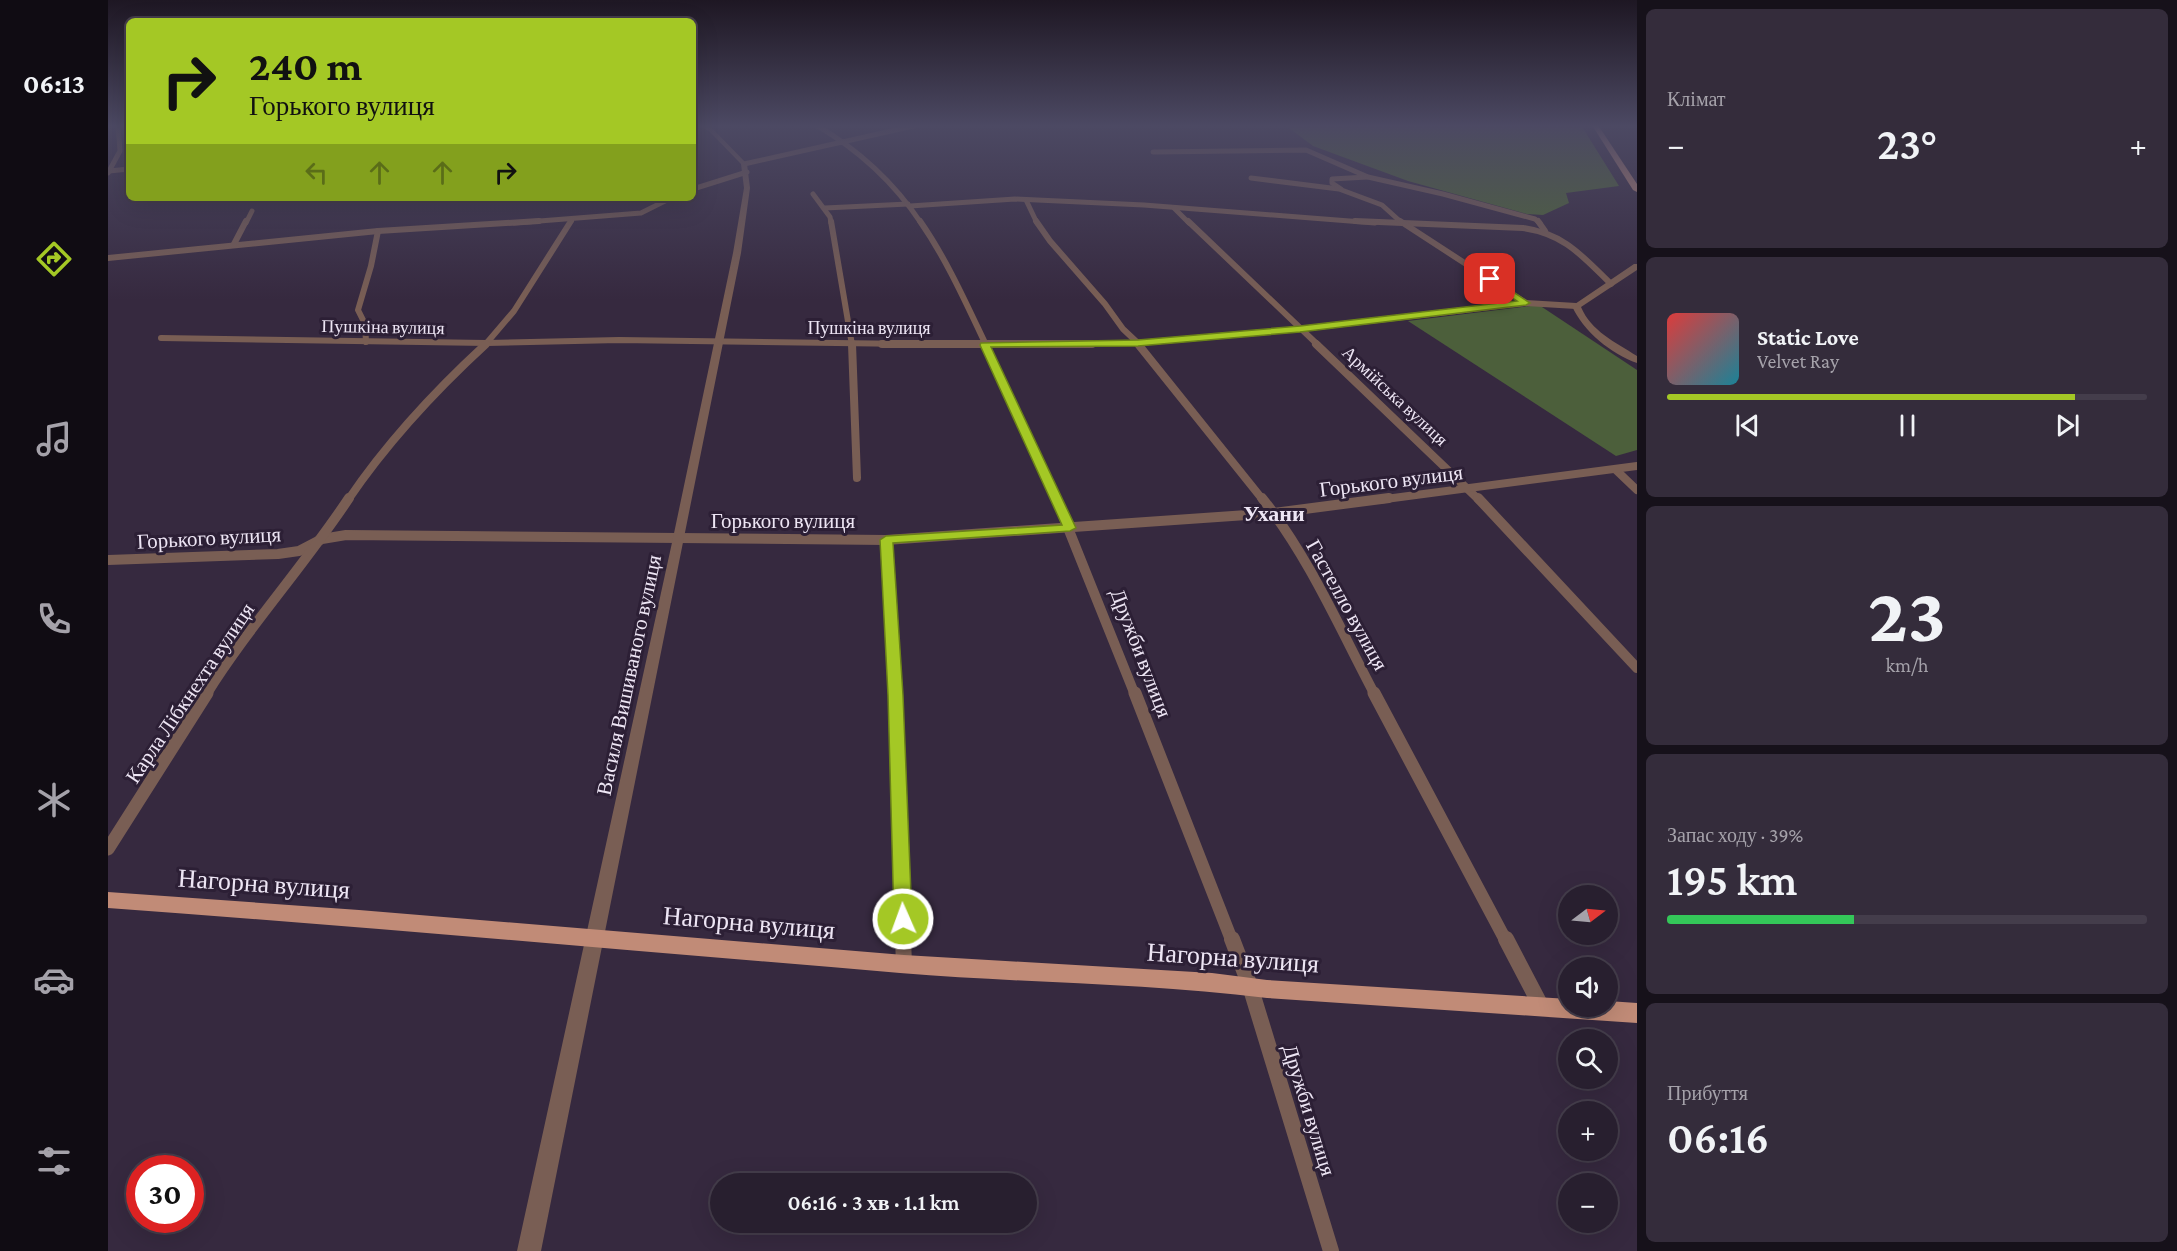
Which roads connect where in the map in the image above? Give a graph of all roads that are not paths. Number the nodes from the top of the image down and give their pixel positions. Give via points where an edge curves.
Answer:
1 (747, 183) edge
2 (890, 183) edge
3 (1294, 183) edge
4 (1332, 183) edge
5 (1394, 183) edge
6 (813, 194) dead end
7 (1353, 194) junction
8 (1026, 200) junction
9 (665, 201) edge
10 (909, 205) junction
11 (825, 208) junction
12 (1174, 208) junction
13 (252, 210) dead end
14 (571, 221) junction
15 (1404, 225) junction
16 (378, 231) junction
17 (1545, 231) junction
18 (234, 244) junction
19 (108, 258) edge
20 (1637, 266) edge
21 (1611, 284) junction
22 (1526, 303) junction
23 (1576, 306) junction
24 (1300, 329) junction
25 (160, 338) dead end
26 (366, 342) junction
27 (852, 342) junction
28 (487, 343) junction
29 (717, 343) junction
30 (1138, 343) junction
31 (985, 345) junction
32 (1637, 360) edge
33 (1637, 466) edge
34 (1616, 470) junction
35 (857, 478) dead end
36 (1469, 489) junction
37 (1637, 490) edge
38 (1274, 513) junction
39 (1070, 528) junction
40 (679, 538) junction
41 (322, 539) junction
42 (886, 540) junction
43 (108, 560) edge
44 (1637, 668) edge
45 (108, 849) edge
46 (108, 900) edge
47 (596, 937) junction
48 (904, 964) junction
49 (1250, 986) junction
50 (1541, 1006) junction
51 (1637, 1013) edge
52 (529, 1251) edge
53 (1331, 1251) edge

1 - 29 street, Василя Вишиваного вулиця via 737,253
2 - 10 street, Дружби вулиця
3 - 7 street
4 - 7 street
5 - 17 street via 1522,215 1542,224
6 - 11 street
7 - 15 street via 1382,205
8 - 10 street
8 - 12 street
8 - 30 street, Гастелло вулиця via 1040,228 1106,305 1121,331
9 - 14 street via 641,213
10 - 11 street
10 - 31 street, Дружби вулиця via 945,262
11 - 27 street via 830,217
12 - 15 street
12 - 24 street, Армійська вулиця
13 - 18 street
14 - 16 street
14 - 28 street, Карла Лібкнехта вулиця via 519,303
15 - 17 street via 1502,226
15 - 22 street
16 - 18 street
16 - 26 street via 358,310 365,324
17 - 21 street via 1572,247
18 - 19 street
20 - 21 street
21 - 23 street
22 - 23 street, Пушкіна вулиця
22 - 24 street, Пушкіна вулиця
23 - 32 street via 1594,332
24 - 30 street, Пушкіна вулиця
24 - 36 street, Армійська вулиця
25 - 26 street, Пушкіна вулиця
26 - 28 street, Пушкіна вулиця
27 - 29 street, Пушкіна вулиця
27 - 31 street, Пушкіна вулиця
27 - 35 street
28 - 29 street, Пушкіна вулиця
28 - 41 street, Карла Лібкнехта вулиця via 369,470
29 - 40 street, Василя Вишиваного вулиця
30 - 31 street, Пушкіна вулиця
30 - 38 street, Гастелло вулиця
31 - 39 street, Дружби вулиця
33 - 34 street, Горького вулиця
34 - 36 street, Горького вулиця
34 - 37 street
36 - 38 street, Горького вулиця
36 - 44 street, Армійська вулиця
38 - 39 street, Горького вулиця
38 - 50 street, Гастелло вулиця via 1316,583
39 - 42 street, Горького вулиця
39 - 49 street, Дружби вулиця
40 - 41 street, Горького вулиця
40 - 42 street, Горького вулиця
40 - 47 street, Василя Вишиваного вулиця
41 - 43 street, Горького вулиця via 278,554
41 - 45 street, Карла Лібкнехта вулиця via 229,658
42 - 48 street via 896,695
46 - 47 main road, Нагорна вулиця
47 - 48 main road, Нагорна вулиця
47 - 52 street, Василя Вишиваного вулиця
48 - 49 main road, Нагорна вулиця
49 - 50 main road, Нагорна вулиця
49 - 53 street, Дружби вулиця
50 - 51 main road, Нагорна вулиця

